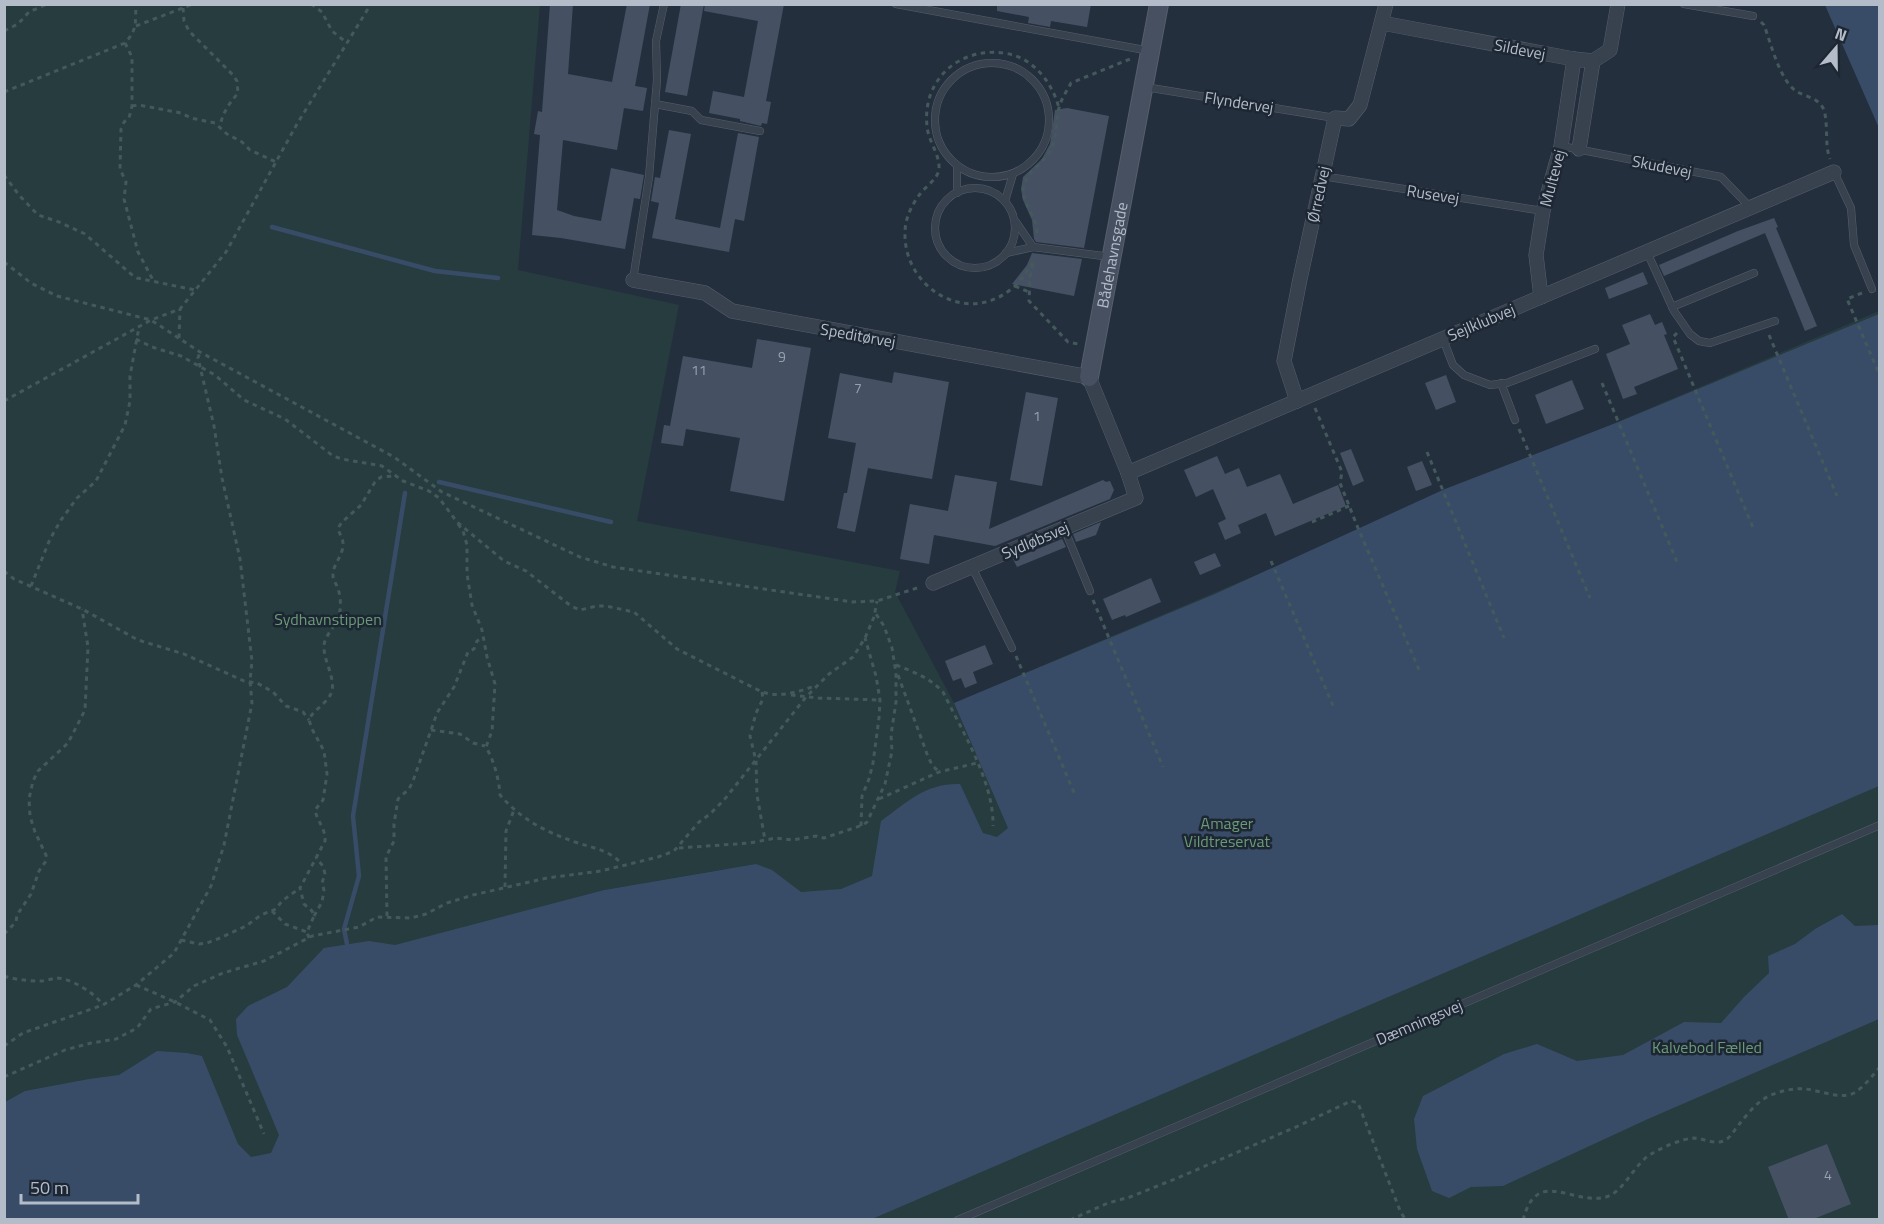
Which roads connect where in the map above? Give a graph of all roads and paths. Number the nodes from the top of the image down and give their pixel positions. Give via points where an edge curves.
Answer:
1 (46, 4) edge
2 (136, 4) edge
3 (176, 4) edge
4 (193, 4) edge
5 (312, 4) edge
6 (371, 4) edge
7 (664, 4) edge
8 (896, 4) edge
9 (1159, 4) edge
10 (1386, 4) edge
11 (1618, 4) edge
12 (1684, 4) edge
13 (183, 8) junction
14 (178, 10) junction
15 (1753, 16) joint
16 (1382, 23) junction
17 (136, 26) junction
18 (4, 31) edge
19 (125, 43) junction
20 (347, 43) junction
21 (1150, 51) junction
22 (1574, 59) junction
23 (1593, 60) junction
24 (1143, 87) junction
25 (4, 92) edge
26 (655, 104) junction
27 (132, 106) junction
28 (1335, 118) junction
29 (220, 126) junction
30 (760, 131) dead end
31 (1561, 146) junction
32 (1579, 149) junction
33 (276, 162) junction
34 (957, 166) junction
35 (1834, 172) junction
36 (1014, 174) junction
37 (4, 175) edge
38 (1322, 176) junction
39 (957, 193) junction
40 (1005, 201) junction
41 (1750, 207) junction
42 (1543, 211) junction
43 (1015, 221) junction
44 (1036, 238) dead end
45 (1033, 248) junction
46 (1647, 252) junction
47 (1006, 253) junction
48 (1111, 257) junction
49 (4, 262) edge
50 (1754, 273) dead end
51 (153, 280) junction
52 (633, 280) joint
53 (1872, 289) joint
54 (195, 290) junction
55 (1029, 292) junction
56 (1541, 297) junction
57 (1672, 307) junction
58 (180, 309) junction
59 (151, 320) junction
60 (1775, 321) dead end
61 (1764, 324) junction
62 (139, 327) junction
63 (1684, 327) junction
64 (179, 338) junction
65 (136, 339) junction
66 (1443, 339) junction
67 (1094, 348) junction
68 (1594, 349) dead end
69 (200, 352) junction
70 (200, 368) junction
71 (1880, 376) edge
72 (1089, 377) junction
73 (1502, 383) junction
74 (1602, 383) dead end
75 (1303, 398) junction
76 (4, 401) edge
77 (1515, 420) joint
78 (1427, 452) dead end
79 (1128, 473) junction
80 (395, 476) junction
81 (1837, 496) dead end
82 (1349, 506) junction
83 (457, 522) junction
84 (1312, 522) dead end
85 (1064, 528) junction
86 (1754, 530) dead end
87 (1271, 561) dead end
88 (1677, 562) dead end
89 (972, 566) junction
90 (4, 571) edge
91 (933, 583) joint
92 (31, 586) junction
93 (1090, 591) joint
94 (1590, 598) dead end
95 (877, 602) junction
96 (82, 609) junction
97 (876, 614) junction
98 (483, 638) junction
99 (865, 638) junction
100 (1504, 638) dead end
101 (1012, 648) joint
102 (895, 665) junction
103 (1420, 672) dead end
104 (896, 673) junction
105 (250, 681) junction
106 (817, 686) junction
107 (762, 692) junction
108 (789, 694) junction
109 (806, 697) junction
110 (879, 700) junction
111 (1334, 708) dead end
112 (309, 720) junction
113 (431, 730) junction
114 (486, 747) junction
115 (756, 761) junction
116 (978, 763) junction
117 (1162, 767) dead end
118 (939, 772) junction
119 (1075, 795) dead end
120 (878, 800) junction
121 (514, 810) junction
122 (1880, 825) edge
123 (861, 826) junction
124 (993, 826) dead end
125 (765, 840) junction
126 (677, 848) junction
127 (316, 858) junction
128 (623, 865) junction
129 (300, 888) junction
130 (505, 888) junction
131 (272, 911) junction
132 (314, 916) junction
133 (387, 916) junction
134 (308, 932) junction
135 (4, 934) edge
136 (309, 938) junction
137 (182, 940) junction
138 (4, 976) edge
139 (136, 985) junction
140 (175, 1002) junction
141 (103, 1005) junction
142 (4, 1046) edge
143 (1880, 1067) edge
144 (4, 1077) edge
145 (264, 1134) dead end
146 (958, 1220) edge
147 (1070, 1220) edge
148 (1406, 1220) edge
149 (1523, 1220) edge

1 - 18 path
2 - 17 path
3 - 14 path
4 - 13 path
5 - 20 path via 322,12 332,31
6 - 20 path
7 - 26 lane via 656,41
8 - 21 lane
9 - 21 street, Bådehavnsgade
10 - 16 street
11 - 23 street via 1610,50
12 - 15 lane
13 - 14 path
13 - 29 path via 189,31 237,81 238,93 228,105
14 - 17 path
15 - 35 path via 1764,25 1784,77 1822,108
16 - 22 street, Sildevej
16 - 28 street via 1360,105 1349,119
17 - 19 path
19 - 25 path
19 - 27 path via 132,57
20 - 33 path
21 - 24 street, Bådehavnsgade
21 - 44 path via 1071,83 1059,108 1051,148 1023,186
22 - 23 street, Sildevej
22 - 31 street, Multevej
23 - 32 street
24 - 28 lane, Flyndervej
24 - 48 street, Bådehavnsgade
26 - 30 lane via 692,111 700,120
26 - 52 lane via 649,177
27 - 29 path via 181,113
27 - 51 path via 121,129 120,169 126,182 124,199 138,252
28 - 38 street, Ørredvej
29 - 33 path via 250,150
31 - 32 lane, Skudevej
31 - 42 street, Multevej
32 - 41 lane, Skudevej via 1721,177
33 - 54 path via 226,252
34 - 36 lane via 985,177
34 - 36 lane via 936,135 934,116 939,98 963,70 981,63 1000,63 1033,80 1050,113 1049,132 1042,150
34 - 39 lane
35 - 41 street, Sejlklubvej
35 - 53 lane via 1851,208 1854,245
36 - 40 lane
37 - 51 path via 38,215 85,234 131,274
38 - 42 lane, Rusevej
38 - 75 street, Ørredvej via 1284,361
39 - 40 lane via 982,189
39 - 47 lane via 938,212 936,239 942,251 964,267 978,268 991,265
40 - 43 lane
41 - 46 street, Sejlklubvej
42 - 56 street, Multevej via 1536,255
43 - 45 lane
43 - 47 lane via 1015,234
45 - 47 lane
45 - 48 lane
46 - 56 street, Sejlklubvej
46 - 57 lane
48 - 67 street, Bådehavnsgade
49 - 59 path via 31,283 57,296
50 - 57 lane
51 - 54 path
52 - 72 street, Speditørvej via 705,293 732,311
53 - 71 path via 1847,299
54 - 58 path
55 - 55 path via 1033,260 1015,286
55 - 67 path via 1029,301 1068,342
56 - 66 street, Sejlklubvej
57 - 63 lane
58 - 59 path
58 - 64 path
59 - 62 path
59 - 64 path
60 - 61 lane
61 - 63 lane via 1710,343 1698,341
61 - 81 path
62 - 65 path
62 - 76 path
63 - 86 path via 1673,337
64 - 69 path
65 - 70 path via 181,356
65 - 92 path via 125,425 96,481 77,498 50,539
66 - 73 lane via 1453,365 1464,375 1490,385
66 - 75 street, Sejlklubvej
67 - 72 street, Bådehavnsgade
68 - 73 lane
69 - 70 path
69 - 95 path via 394,457 442,492 580,557 613,567 853,602
70 - 80 path via 215,375 244,400 285,419 333,456 382,466
70 - 105 path via 240,559 252,661
72 - 79 street
73 - 77 lane
74 - 88 path
75 - 79 street, Sejlklubvej
75 - 82 path via 1342,471 1340,483
77 - 94 path
78 - 100 path
79 - 85 street, Sydløbsvej via 1136,498
80 - 83 path via 439,498
80 - 112 path via 375,482 361,505 339,525 343,547 333,578 341,608 324,645 331,693
82 - 84 path
82 - 103 path
83 - 98 path via 467,545 470,595
83 - 107 path via 504,561 532,575 571,606 580,610 606,606 634,612 677,649
85 - 89 street, Sydløbsvej
85 - 93 lane
87 - 111 path
89 - 91 street, Sydløbsvej
89 - 101 lane
90 - 92 path
91 - 95 path
92 - 96 path
93 - 117 path
95 - 97 path
96 - 105 path via 138,640
96 - 135 path via 88,647 85,710 68,743 38,771 33,781 30,816 46,861 16,922
97 - 99 path
97 - 102 path via 884,626
98 - 113 path via 468,652
98 - 114 path via 496,692 492,731
99 - 106 path via 853,657
99 - 110 path
101 - 119 path
102 - 104 path
102 - 116 path via 923,676 943,692
104 - 118 path via 932,765
104 - 120 path via 892,758
105 - 112 path via 273,692 286,706 303,712
105 - 137 path via 252,703 224,845 211,886
106 - 108 path
106 - 109 path
107 - 108 path
107 - 115 path via 763,699 750,730
108 - 109 path
109 - 110 path
109 - 115 path
110 - 123 path via 877,740 862,795
112 - 127 path via 324,751 327,774 323,800 315,810 326,835
113 - 114 path via 460,734
113 - 133 path via 416,775 397,804 394,841 386,857
114 - 121 path via 500,795
115 - 125 path
115 - 126 path
116 - 118 path
116 - 124 path via 993,810
118 - 120 path
120 - 123 path
121 - 128 path via 551,833 610,853
121 - 130 path via 506,831
122 - 146 lane, Dæmningsvej
123 - 125 path via 824,838
125 - 126 path
126 - 128 path
127 - 129 path
127 - 132 path via 325,874 322,902
128 - 130 path
129 - 131 path
129 - 132 path via 304,904
130 - 133 path via 456,900 411,918
131 - 134 path via 285,924
131 - 137 path via 207,943
132 - 134 path
133 - 136 path
134 - 136 path
136 - 140 path via 264,961 194,986
137 - 139 path via 174,953
138 - 141 path via 60,979 83,987
139 - 140 path
139 - 141 path
140 - 144 path via 151,1009 137,1028 116,1039 65,1050
140 - 145 path via 210,1020 227,1047
141 - 142 path via 23,1033
143 - 149 path via 1861,1089 1851,1094 1791,1089 1768,1096 1723,1142 1683,1140 1651,1154 1619,1189 1603,1198 1547,1191 1537,1195 1526,1207
147 - 148 path via 1351,1101 1358,1103

